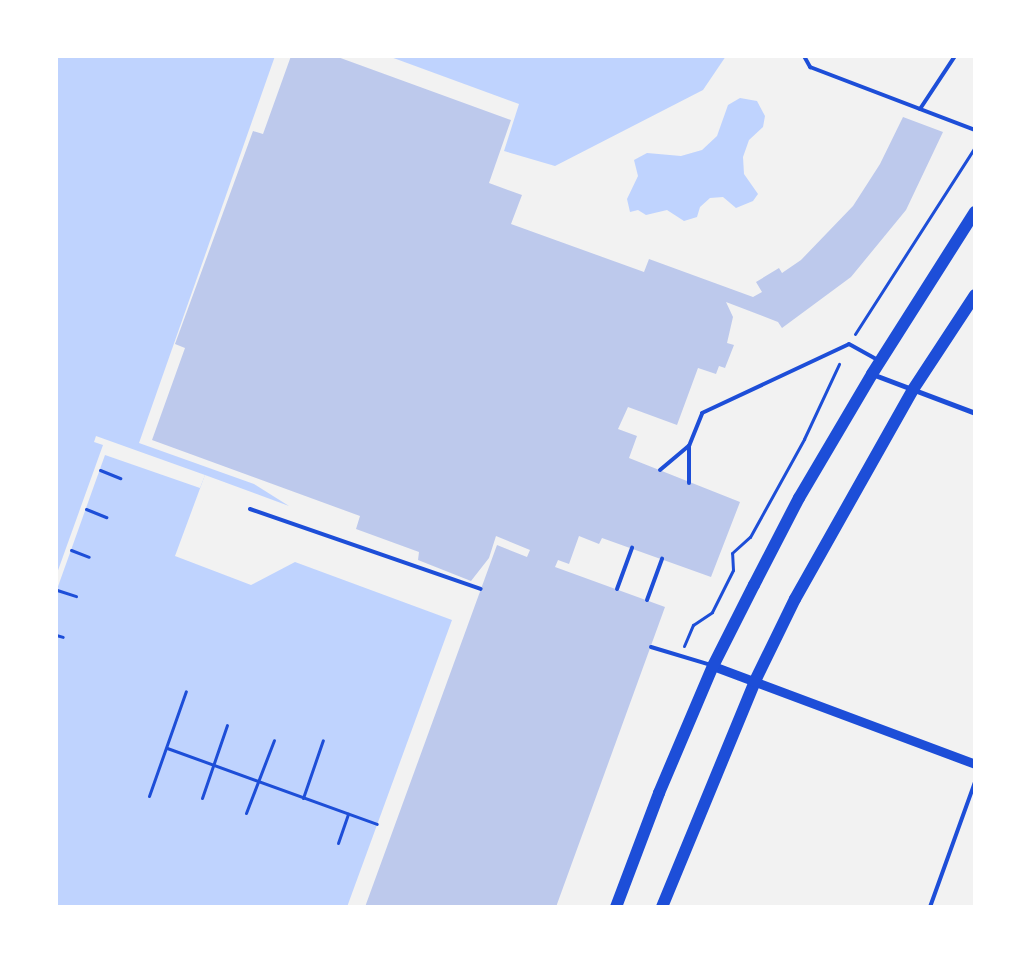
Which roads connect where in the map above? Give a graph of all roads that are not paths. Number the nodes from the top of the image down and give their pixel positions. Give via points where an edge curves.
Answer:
1 (804, 56) edge
2 (955, 56) edge
3 (920, 109) junction
4 (975, 130) edge
5 (975, 212) edge
6 (975, 295) edge
7 (880, 362) junction
8 (872, 374) junction
9 (912, 391) junction
10 (975, 413) edge
11 (689, 446) junction
12 (660, 470) dead end
13 (689, 483) dead end
14 (250, 509) dead end
15 (632, 548) dead end
16 (662, 559) dead end
17 (617, 589) dead end
18 (480, 590) dead end
19 (647, 600) dead end
20 (651, 647) dead end
21 (713, 666) junction
22 (755, 681) junction
23 (975, 764) edge
24 (975, 782) edge
25 (616, 907) edge
26 (662, 907) edge
27 (930, 907) edge

1 - 3 lane via 810,67
2 - 3 lane
3 - 4 lane
5 - 7 main road
6 - 9 main road
7 - 8 main road
7 - 11 lane via 849,344 702,413
8 - 9 street
8 - 21 main road via 799,498
9 - 10 street
9 - 22 main road via 839,516
11 - 12 lane
11 - 13 lane
14 - 18 lane
15 - 17 lane
16 - 19 lane
20 - 21 lane
21 - 22 street
21 - 25 main road via 659,793
22 - 23 street
22 - 26 main road
24 - 27 lane

